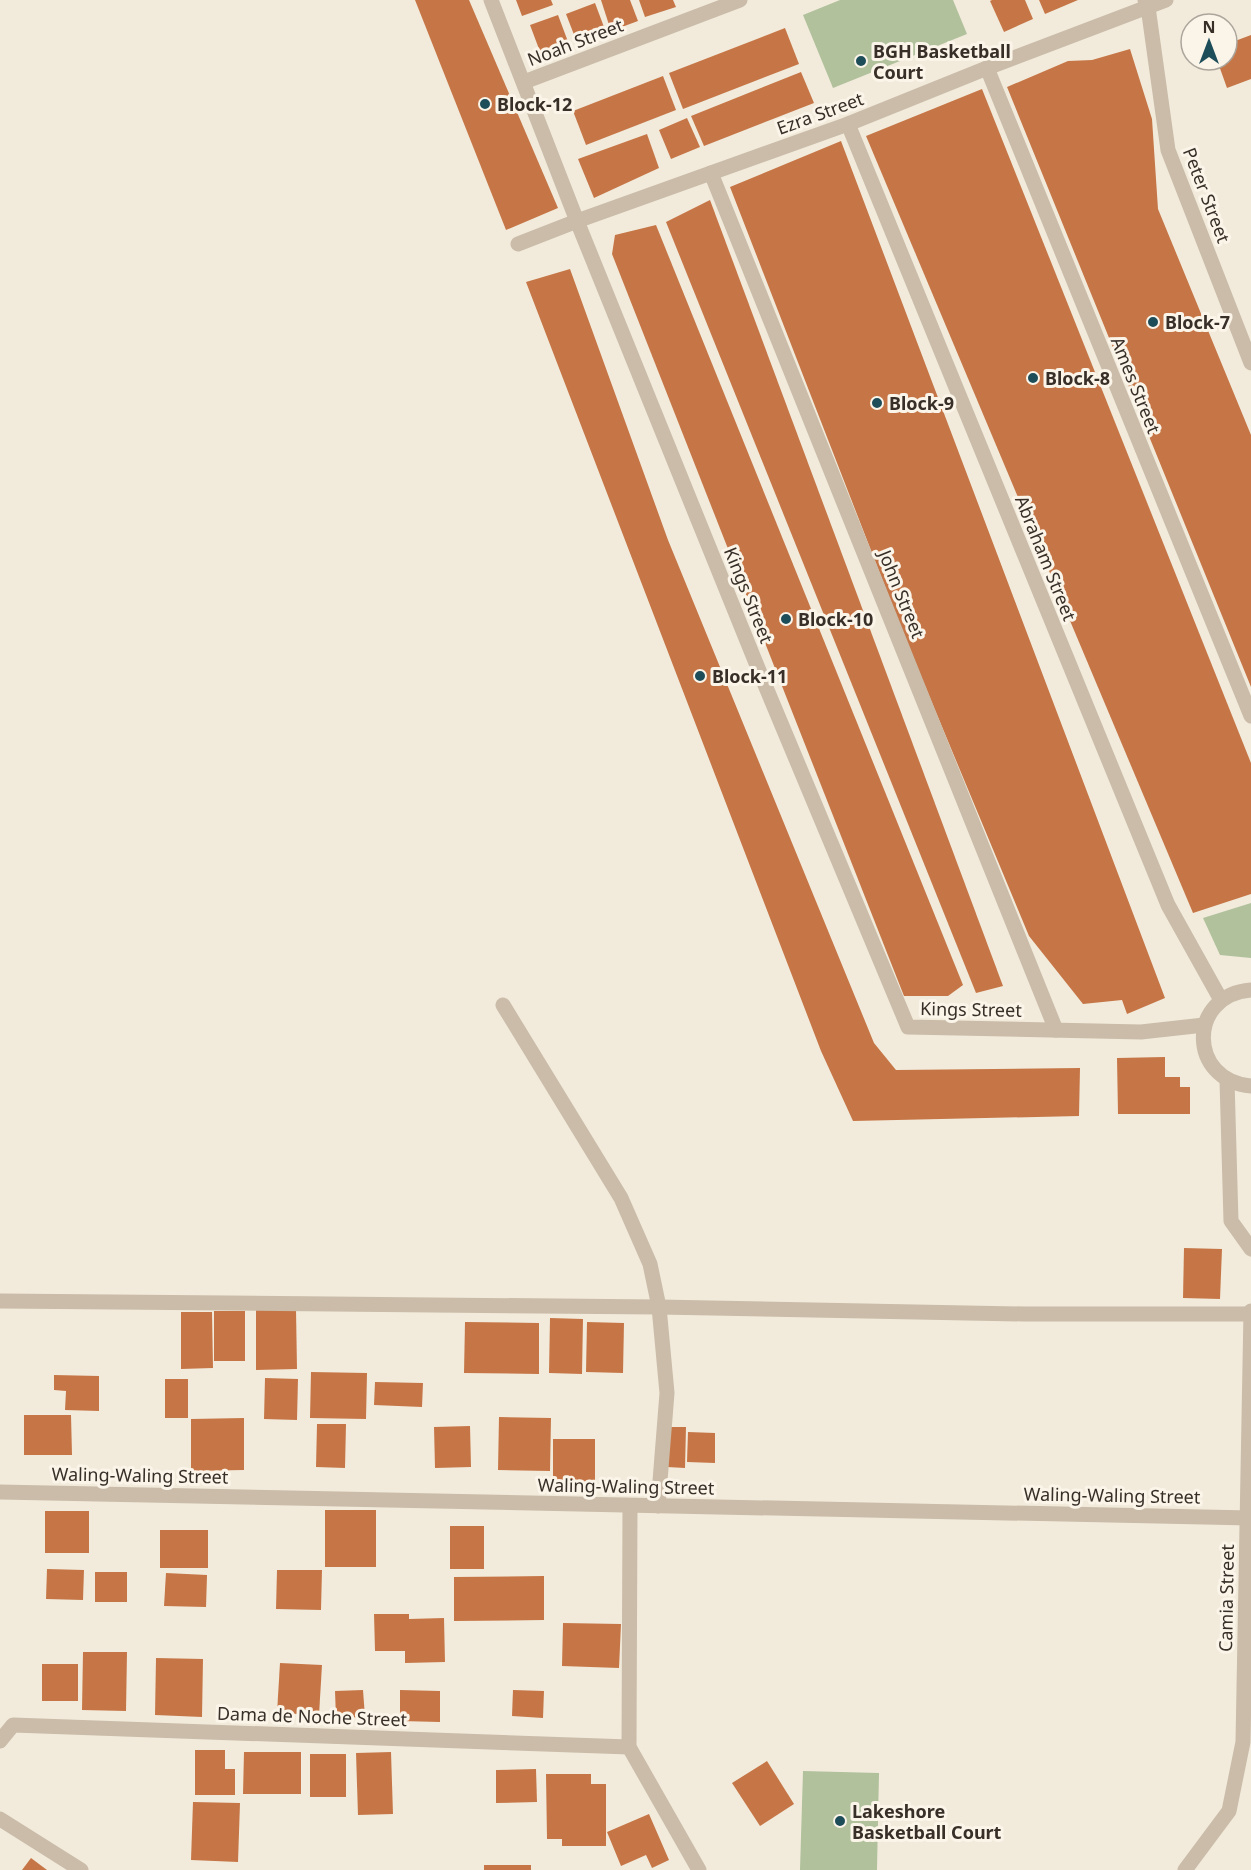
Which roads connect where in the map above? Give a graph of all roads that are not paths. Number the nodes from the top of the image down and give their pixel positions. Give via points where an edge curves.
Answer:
1 (491, 0) edge
2 (740, 0) edge
3 (1166, 0) edge
4 (1147, 4) edge
5 (987, 68) junction
6 (524, 82) junction
7 (848, 124) junction
8 (711, 173) junction
9 (577, 221) junction
10 (518, 244) dead end
11 (1251, 363) edge
12 (1251, 716) edge
13 (1251, 990) edge
14 (1221, 1000) junction
15 (503, 1005) dead end
16 (1204, 1025) junction
17 (1056, 1030) junction
18 (1227, 1080) junction
19 (1251, 1086) edge
20 (1251, 1249) edge
21 (0, 1301) edge
22 (659, 1307) junction
23 (1251, 1313) edge
24 (0, 1492) edge
25 (630, 1506) junction
26 (658, 1506) junction
27 (1249, 1518) edge
28 (0, 1741) edge
29 (1247, 1742) edge
30 (629, 1747) junction
31 (0, 1819) edge
32 (81, 1870) edge
33 (699, 1870) edge
34 (1185, 1870) edge

1 - 6 street, Kings Street
2 - 6 street, Noah Street
3 - 4 street, Ezra Street
4 - 5 street, Ezra Street
4 - 11 street, Peter Street via 1168,150
5 - 7 street, Ezra Street
5 - 12 street, Ames Street
6 - 9 street, Kings Street
7 - 8 street, Ezra Street
7 - 14 street, Abraham Street via 1168,905
8 - 9 street, Ezra Street
8 - 17 street, John Street
9 - 10 street, Ezra Street
9 - 17 street, Kings Street via 908,1027
13 - 14 street
14 - 16 street
15 - 22 street via 621,1198 650,1263
16 - 17 street, Kings Street via 1141,1032
16 - 18 street via 1206,1057
18 - 19 street
18 - 20 street via 1231,1221
21 - 22 street
22 - 23 street via 1024,1314
22 - 26 street via 667,1393
23 - 27 street, Camia Street
24 - 25 street, Waling-Waling Street
25 - 26 street, Waling-Waling Street
25 - 30 street
26 - 27 street, Waling-Waling Street
27 - 29 street, Camia Street
28 - 30 street, Dama de Noche Street via 13,1725
29 - 34 street, Camia Street via 1228,1811
30 - 33 street
31 - 32 street

